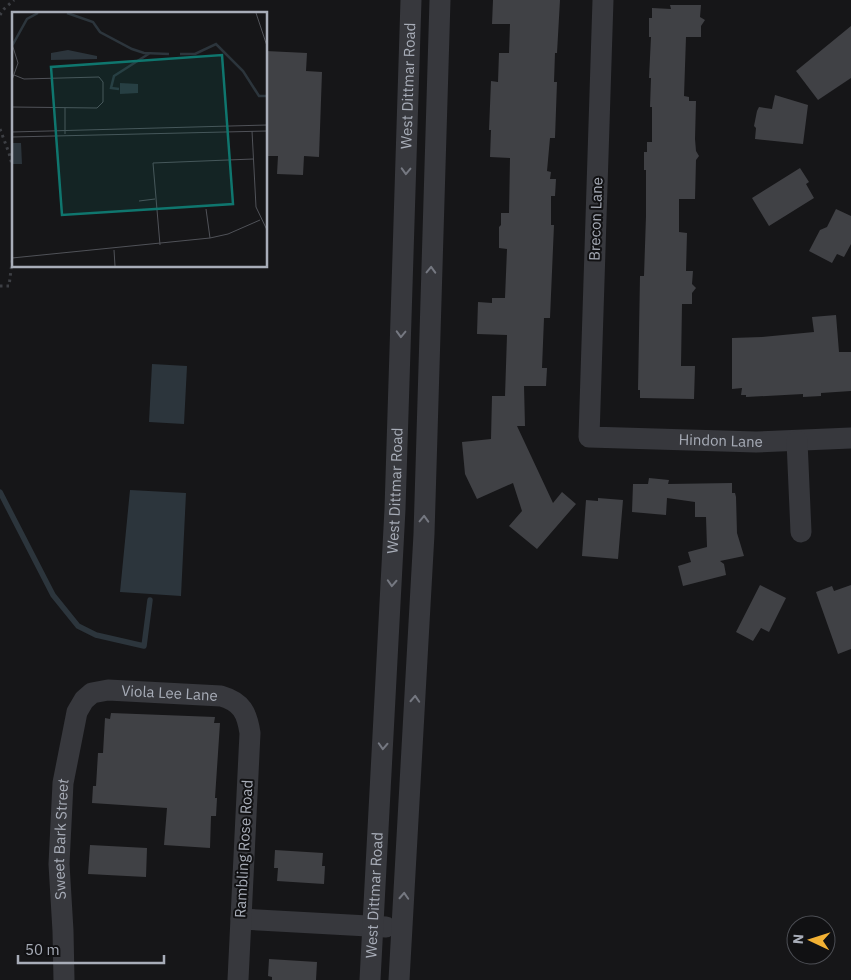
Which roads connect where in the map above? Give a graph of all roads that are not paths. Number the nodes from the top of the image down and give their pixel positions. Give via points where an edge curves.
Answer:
1 (411, 0) edge
2 (440, 0) edge
3 (603, 0) edge
4 (589, 437) joint
5 (851, 438) edge
6 (797, 441) junction
7 (801, 532) dead end
8 (84, 700) joint
9 (248, 719) joint
10 (241, 919) junction
11 (373, 926) junction
12 (402, 928) junction
13 (64, 980) edge
14 (238, 980) edge
15 (370, 980) edge
16 (400, 980) edge

1 -> 11 street, West Dittmar Road via 395,509
12 -> 2 street, West Dittmar Road via 426,475
3 - 4 street, Brecon Lane
4 - 6 street, Hindon Lane
5 - 6 street, Hindon Lane
6 - 7 street
8 - 9 street, Viola Lee Lane via 92,693 108,690 221,696 232,699
8 - 13 street, Sweet Bark Street via 77,712 63,784 59,864
9 - 10 street, Rambling Rose Road via 250,734
10 - 11 street
10 - 14 street, Rambling Rose Road
11 - 12 street
11 - 15 street, West Dittmar Road
12 - 16 street, West Dittmar Road

